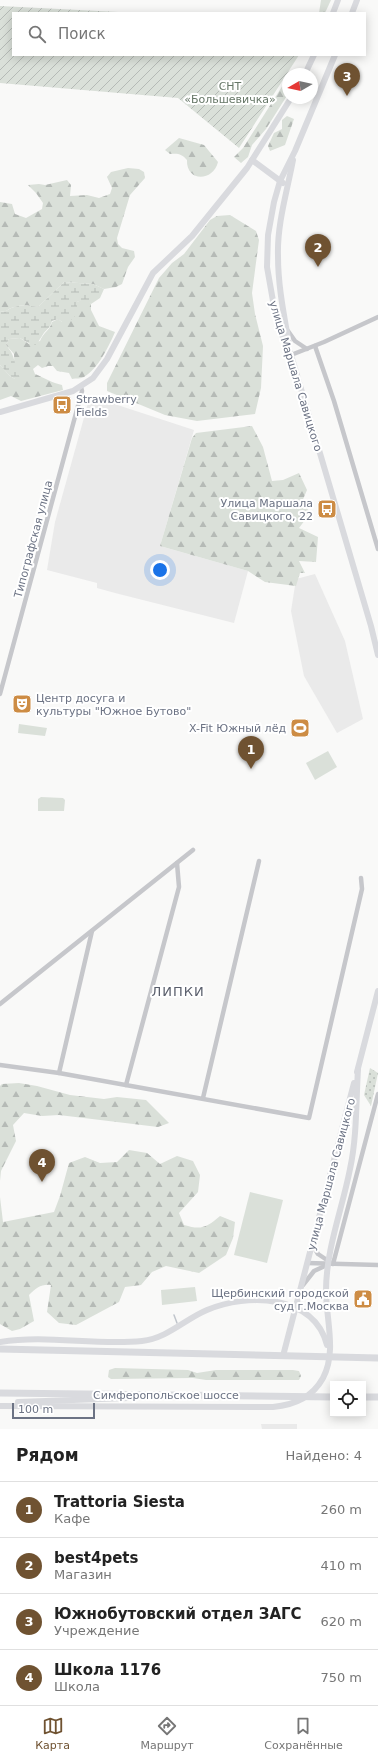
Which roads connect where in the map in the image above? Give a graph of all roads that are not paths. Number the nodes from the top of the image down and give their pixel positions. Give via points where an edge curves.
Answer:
1 (338, 0) edge
2 (356, 1) edge
3 (333, 12) edge
4 (352, 12) edge
5 (314, 56) edge
6 (334, 56) edge
7 (308, 68) edge
8 (287, 104) edge
9 (295, 151) junction
10 (252, 160) junction
11 (280, 181) junction
12 (288, 186) junction
13 (378, 318) edge
14 (286, 328) junction
15 (315, 346) junction
16 (307, 349) junction
17 (291, 353) junction
18 (81, 387) junction
19 (0, 412) edge
20 (378, 549) edge
21 (378, 655) edge
22 (0, 694) edge
23 (193, 850) dead end
24 (259, 861) dead end
25 (177, 863) junction
26 (361, 878) dead end
27 (92, 931) junction
28 (378, 991) edge
29 (0, 1004) edge
30 (0, 1065) edge
31 (358, 1069) junction
32 (59, 1073) junction
33 (126, 1085) junction
34 (378, 1094) edge
35 (203, 1098) junction
36 (312, 1244) junction
37 (307, 1263) junction
38 (333, 1264) junction
39 (378, 1265) edge
40 (301, 1287) junction
41 (0, 1342) edge
42 (0, 1349) edge
43 (329, 1353) junction
44 (283, 1356) junction
45 (378, 1358) edge
46 (0, 1393) edge
47 (162, 1395) junction
48 (330, 1397) edge
49 (366, 1397) edge
50 (378, 1397) edge
51 (0, 1405) edge

1 - 3 street
2 - 4 street
5 - 7 street
6 - 9 street, улица Маршала Савицкого
8 - 10 street
9 - 11 street, улица Маршала Савицкого
9 - 12 street
10 - 11 street
10 - 18 street via 192,236 153,273 98,373
11 - 12 street
11 - 17 street, улица Маршала Савицкого via 268,235 267,267 277,318
12 - 14 street via 281,216 278,255
13 - 15 street
14 - 16 street via 295,341
14 - 17 street
15 - 16 street
15 - 20 street
16 - 17 street
17 - 21 street, улица Маршала Савицкого
18 - 19 street
18 - 22 street, Типографская улица
23 - 25 street
24 - 35 street
25 - 27 street
25 - 33 street via 179,887
26 - 35 street via 362,889 309,1118
27 - 29 street
27 - 32 street
28 - 31 street, улица Маршала Савицкого
30 - 32 street
31 - 36 street, улица Маршала Савицкого
31 - 43 street via 352,1156 328,1264 326,1293
32 - 33 street
33 - 35 street
34 - 38 street
36 - 37 street, улица Маршала Савицкого
36 - 38 street via 318,1254
37 - 38 street
37 - 40 street, улица Маршала Савицкого
38 - 39 street
38 - 40 street via 318,1268
40 - 44 street, улица Маршала Савицкого
41 - 43 street via 138,1341 170,1332 205,1310 221,1304 259,1300 285,1304 306,1314 323,1334
42 - 44 main road
43 - 51 street via 327,1368 313,1391 288,1406 153,1408
44 - 45 main road
46 - 47 main road, Симферопольское шоссе
47 - 48 main road, Симферопольское шоссе
47 - 51 street
49 - 50 main road

